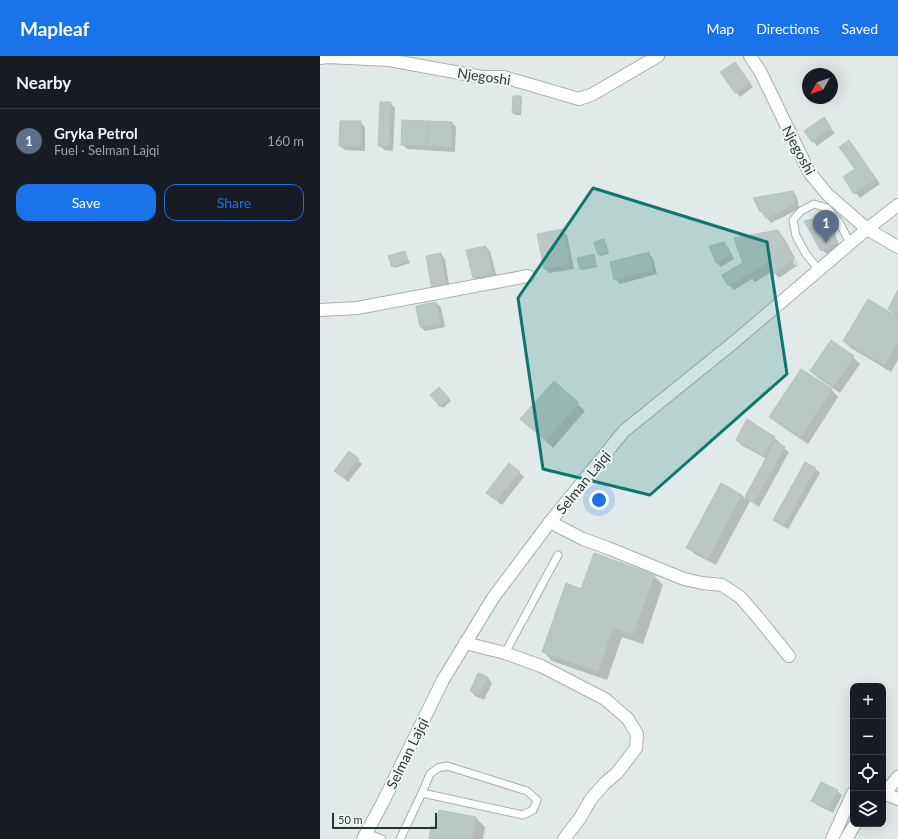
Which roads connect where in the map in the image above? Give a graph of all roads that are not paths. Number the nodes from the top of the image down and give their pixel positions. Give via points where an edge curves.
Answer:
1 (658, 56) edge
2 (750, 56) edge
3 (320, 58) edge
4 (388, 58) edge
5 (898, 205) edge
6 (867, 229) junction
7 (850, 243) junction
8 (898, 247) edge
9 (819, 270) junction
10 (528, 276) dead end
11 (320, 310) edge
12 (550, 522) junction
13 (558, 555) dead end
14 (465, 643) junction
15 (505, 654) junction
16 (789, 656) dead end
17 (898, 777) edge
18 (886, 791) edge
19 (422, 793) junction
20 (886, 794) edge
21 (898, 799) edge
22 (850, 800) edge
23 (853, 827) edge
24 (365, 836) edge
25 (382, 839) edge
26 (400, 839) edge
27 (564, 839) edge
28 (832, 839) edge
29 (846, 839) edge

1 - 4 street, Njegoshi via 593,94 578,99 504,77 482,77
2 - 6 street, Njegoshi via 761,73 809,172 827,194
3 - 4 street, Njegoshi
5 - 6 street, Selman Lajqi
6 - 7 street, Selman Lajqi
6 - 8 street, Njegoshi
7 - 9 street, Selman Lajqi
7 - 9 lane via 839,222 827,208 814,204 801,211 793,220 796,236
9 - 12 street, Selman Lajqi via 624,431
10 - 11 street via 357,308
12 - 14 street, Selman Lajqi via 493,598
12 - 16 street via 583,539 684,579 722,585 740,597
13 - 15 lane
14 - 15 street
14 - 24 street, Selman Lajqi via 443,680
15 - 27 street via 541,666 605,699 628,719 637,734 636,748 632,754 591,799
17 - 18 street
19 - 19 lane via 523,815 533,810 537,800 527,791 447,766 438,768 430,774
19 - 26 lane
20 - 21 street
22 - 28 street
23 - 29 street
24 - 25 lane

